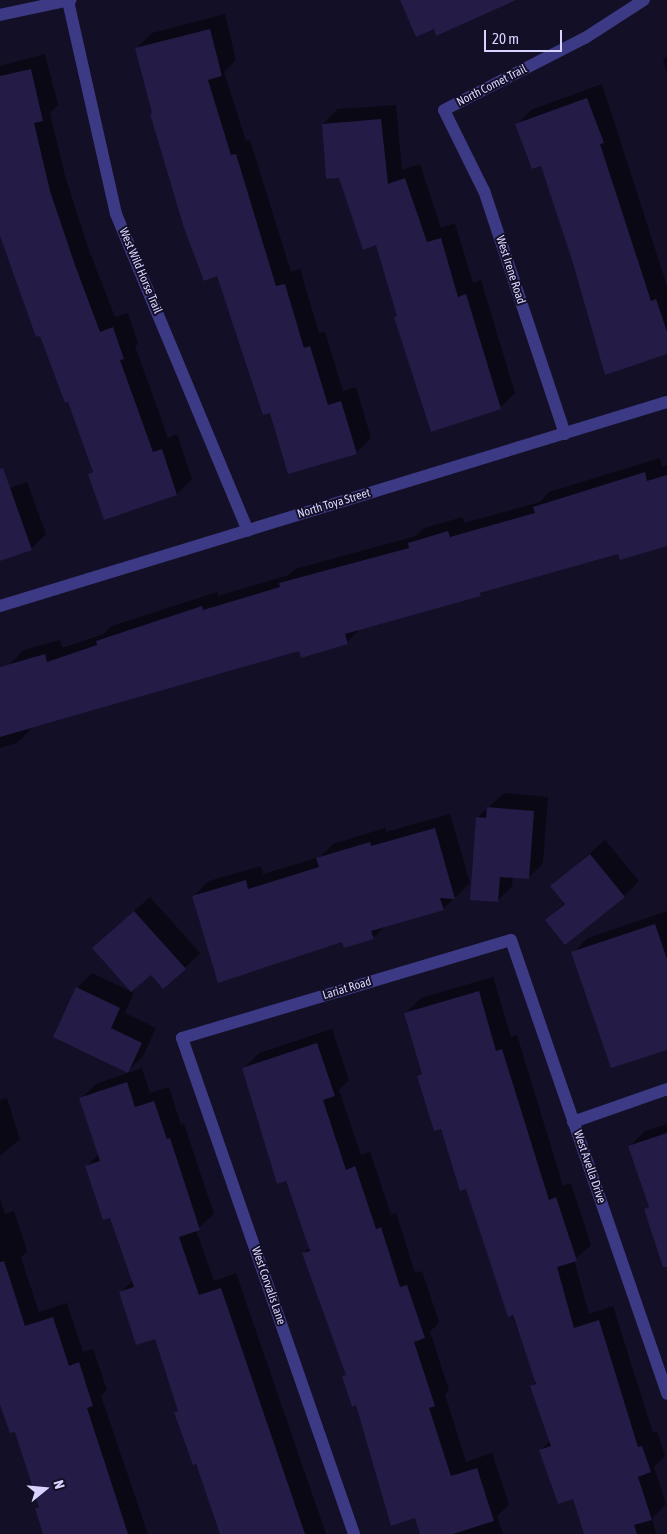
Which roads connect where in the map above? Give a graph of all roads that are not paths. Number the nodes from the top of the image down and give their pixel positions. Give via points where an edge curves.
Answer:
1 (69, 0) edge
2 (644, 0) edge
3 (0, 15) edge
4 (444, 110) joint
5 (667, 402) edge
6 (565, 434) junction
7 (248, 531) junction
8 (0, 606) edge
9 (511, 940) joint
10 (182, 1038) joint
11 (667, 1089) edge
12 (573, 1122) junction
13 (667, 1394) edge
14 (354, 1534) edge

1 - 3 street
1 - 7 street, West Wild Horse Trail via 116,214
2 - 4 street, North Comet Trail via 585,38
4 - 6 street, West Irene Road via 484,191
5 - 6 street, North Toya Street
6 - 7 street, North Toya Street
7 - 8 street, North Toya Street
9 - 10 street, Lariat Road
9 - 12 street, West Avella Drive
10 - 14 street, West Corvalis Lane
11 - 12 street
12 - 13 street, West Avella Drive

